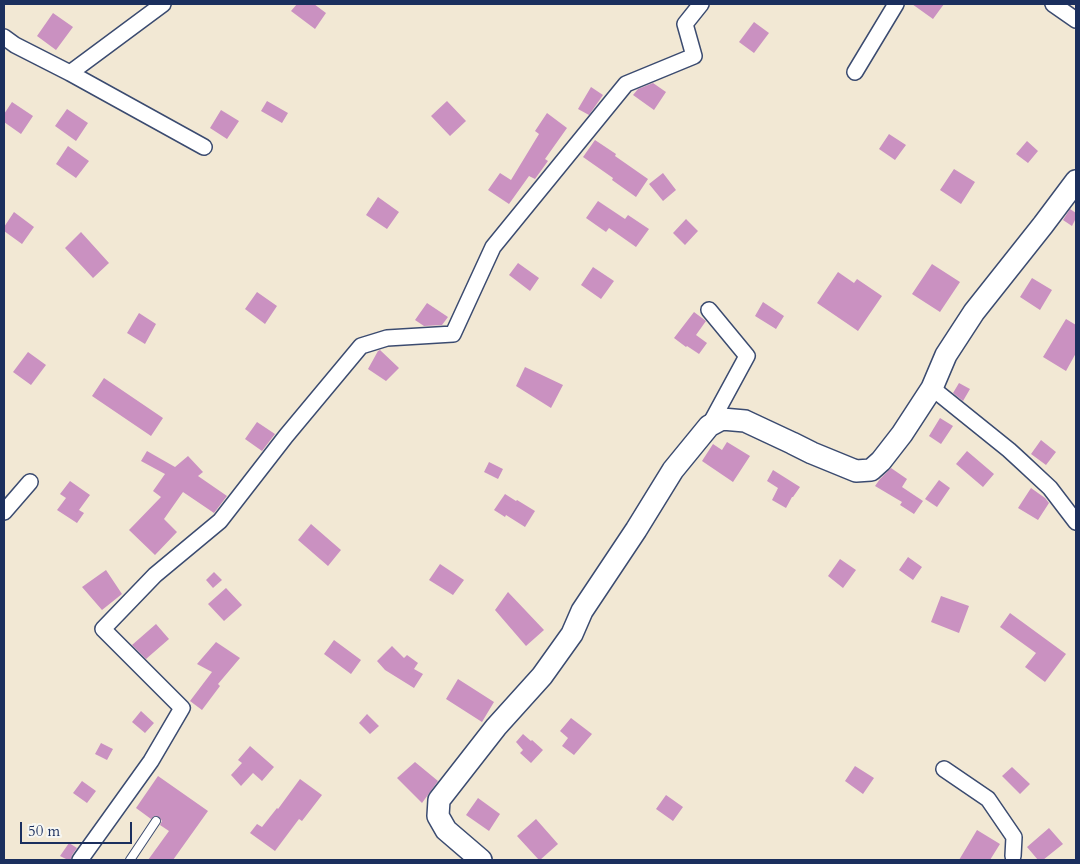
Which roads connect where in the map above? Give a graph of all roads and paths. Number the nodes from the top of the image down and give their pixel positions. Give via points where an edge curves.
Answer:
1 (163, 4) edge
2 (701, 4) edge
3 (896, 4) edge
4 (1053, 4) edge
5 (1076, 20) edge
6 (4, 37) edge
7 (70, 72) junction
8 (855, 72) dead end
9 (204, 147) dead end
10 (1076, 181) edge
11 (709, 310) dead end
12 (932, 388) junction
13 (709, 426) junction
14 (30, 482) dead end
15 (4, 512) edge
16 (1076, 522) edge
17 (944, 769) dead end
18 (156, 821) dead end
19 (1015, 859) edge
20 (80, 860) edge
21 (130, 860) edge
22 (481, 860) edge

1 - 7 street
2 - 20 street via 686,24 694,56 626,84 493,246 453,334 387,338 361,346 220,521 155,574 103,629 182,708 151,761
3 - 8 street
4 - 5 street
6 - 7 street
7 - 9 street
10 - 12 street via 974,312 946,355
11 - 13 street via 747,356
12 - 13 street via 902,434 871,470 856,472 745,421 722,419
12 - 16 street via 1036,474
13 - 22 street via 673,470 582,611 568,641 439,800 438,816 446,830
14 - 15 street
17 - 19 street via 988,798 1014,837
18 - 21 lane

